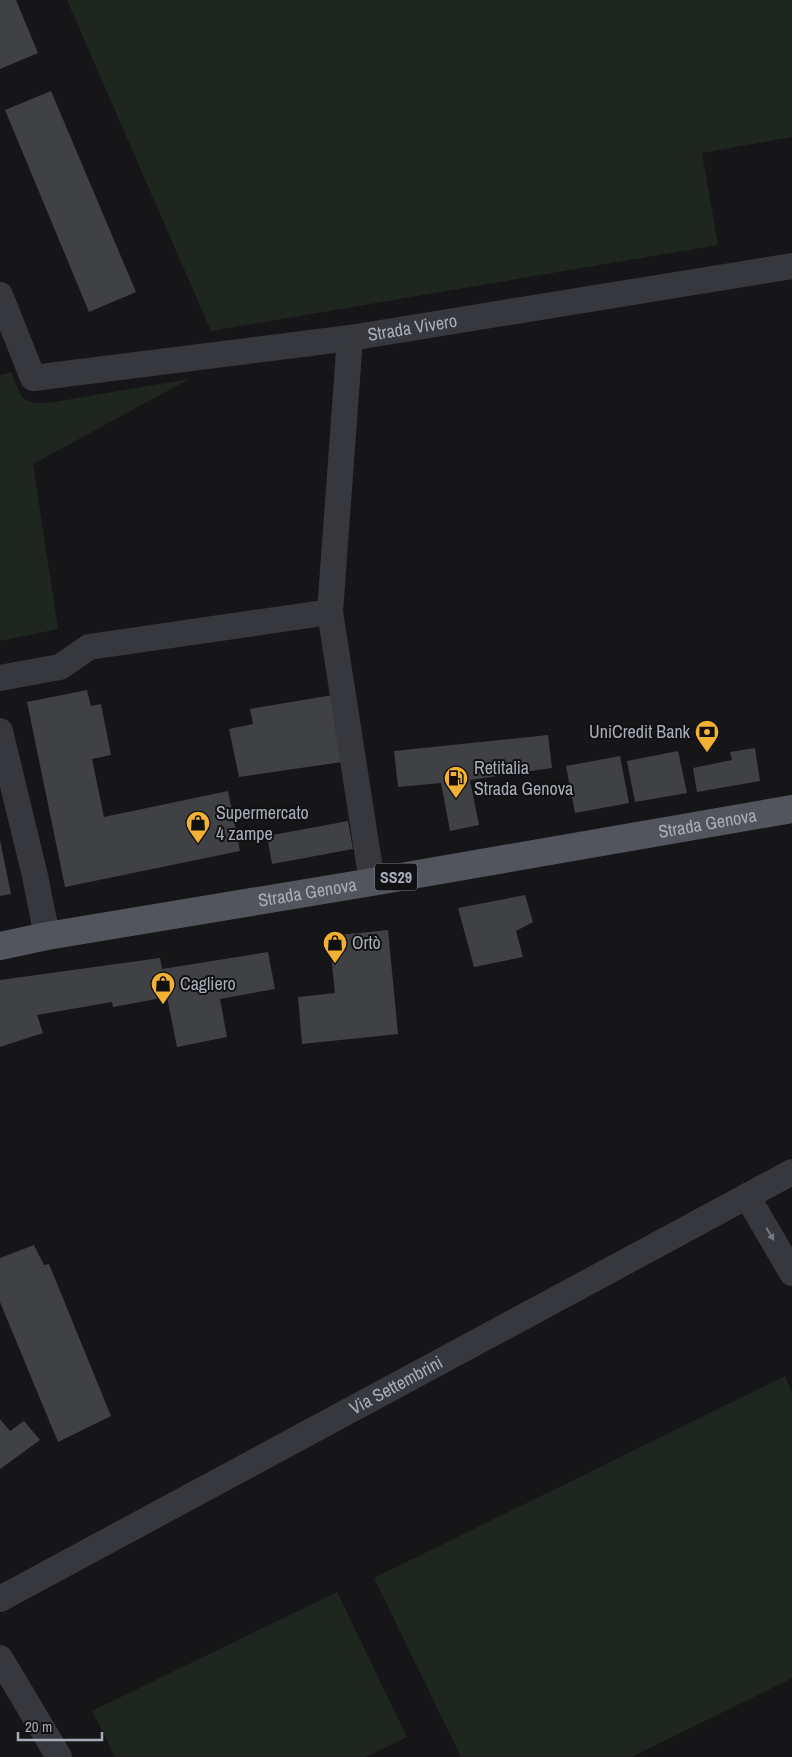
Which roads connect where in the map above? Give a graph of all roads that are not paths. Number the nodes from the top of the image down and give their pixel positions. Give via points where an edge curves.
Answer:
1 (792, 266) edge
2 (0, 295) edge
3 (350, 338) junction
4 (330, 612) junction
5 (0, 678) edge
6 (0, 731) edge
7 (792, 809) edge
8 (372, 882) junction
9 (47, 936) junction
10 (0, 946) edge
11 (792, 1172) edge
12 (747, 1196) junction
13 (792, 1272) edge
14 (0, 1599) edge
15 (0, 1658) edge
16 (59, 1757) edge

1 - 3 street, Strada Vivero
2 - 3 street, Strada Vivero via 33,378
3 - 4 street
4 - 5 street via 89,647 60,667
4 - 8 street
6 - 9 street
7 - 8 main road, Strada Genova / SS29
8 - 9 main road, Strada Genova / SS29
9 - 10 main road, Strada Genova / SS29
11 - 12 street, Via Settembrini
12 -> 13 street
12 - 14 street, Via Settembrini
15 - 16 street

